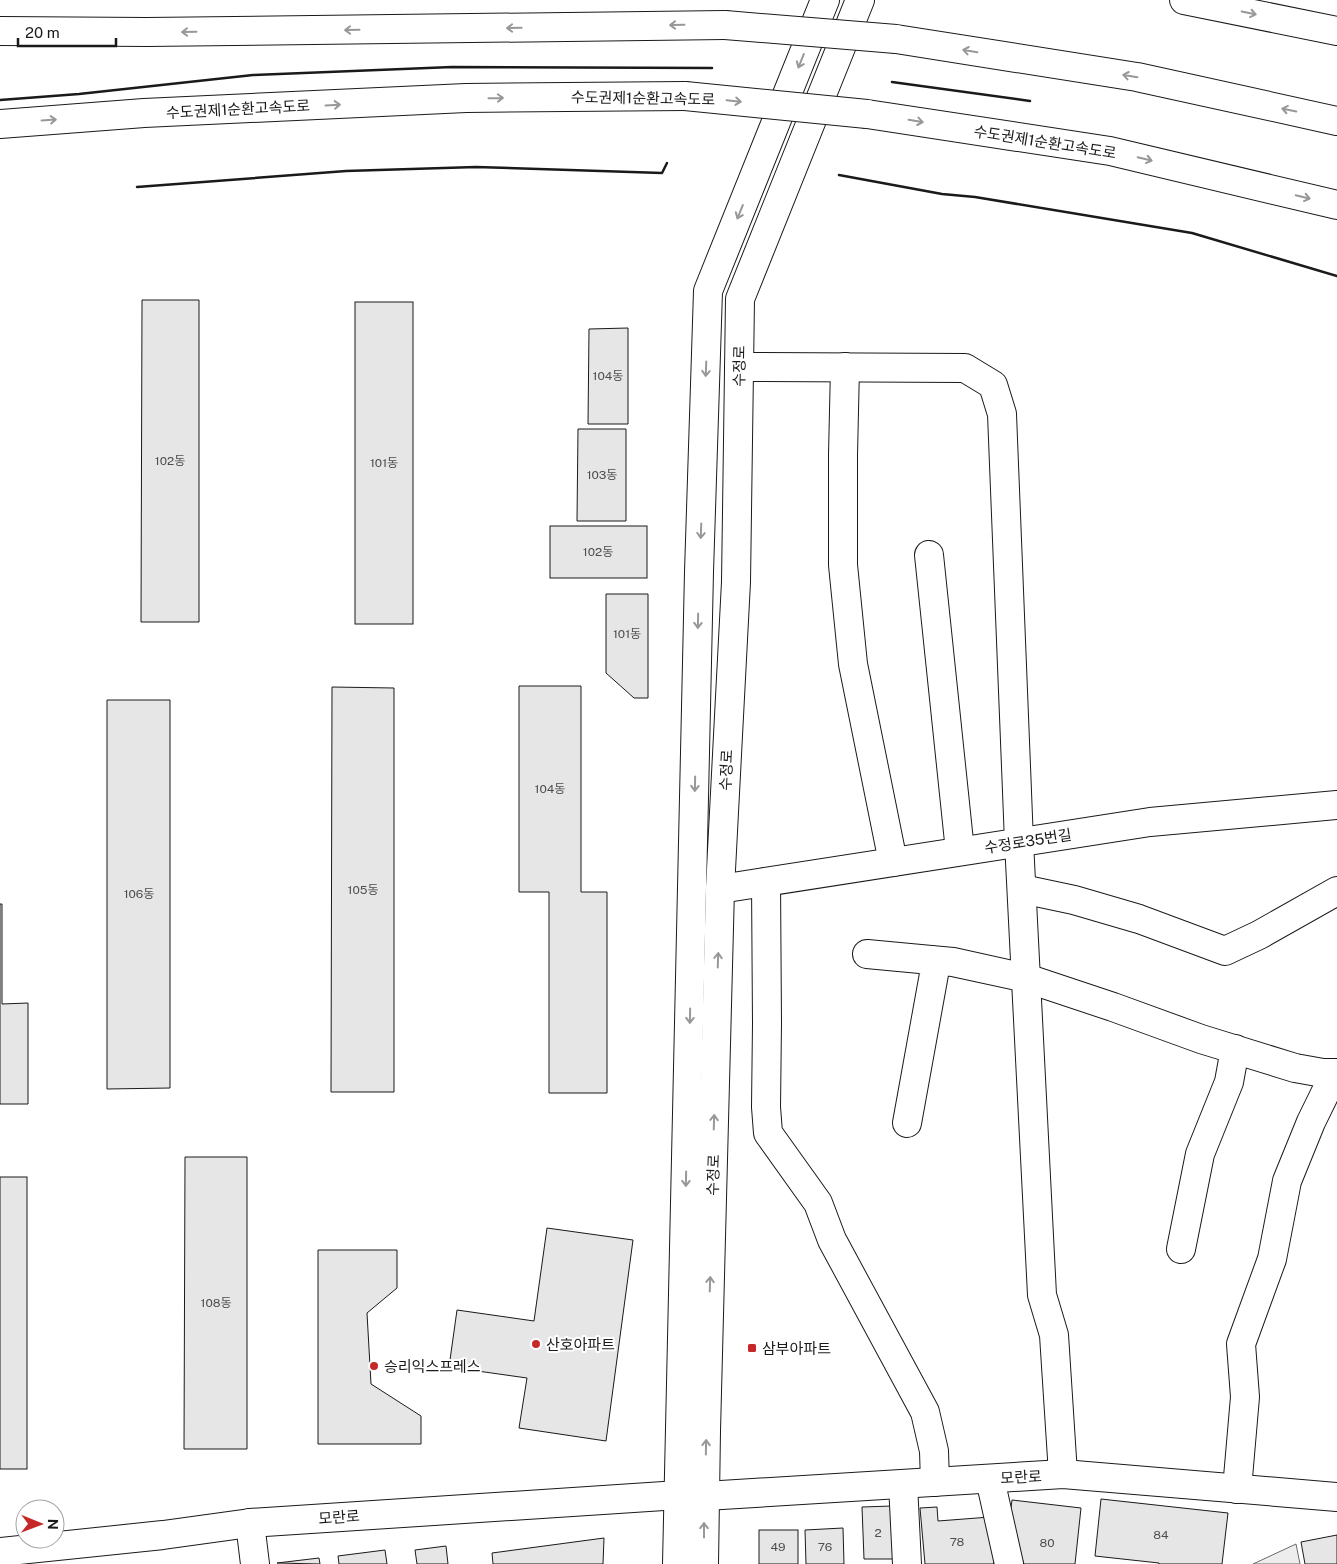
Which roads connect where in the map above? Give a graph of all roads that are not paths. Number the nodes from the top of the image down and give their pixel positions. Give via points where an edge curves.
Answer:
1 (825, 0) edge
2 (860, 0) edge
3 (1184, 0) edge
4 (0, 31) edge
5 (1337, 32) edge
6 (1337, 121) edge
7 (0, 124) edge
8 (1337, 205) edge
9 (739, 367) junction
10 (845, 367) junction
11 (929, 555) dead end
12 (1337, 805) edge
13 (1020, 842) junction
14 (960, 851) junction
15 (893, 862) junction
16 (766, 882) junction
17 (720, 888) junction
18 (1022, 889) junction
19 (1337, 891) edge
20 (867, 954) dead end
21 (931, 960) junction
22 (1026, 978) junction
23 (1235, 1049) junction
24 (1336, 1073) edge
25 (907, 1123) dead end
26 (1181, 1249) dead end
27 (1063, 1474) junction
28 (990, 1479) junction
29 (935, 1482) junction
30 (903, 1484) junction
31 (1237, 1488) junction
32 (692, 1495) junction
33 (1337, 1497) edge
34 (250, 1523) junction
35 (0, 1552) edge
36 (255, 1564) edge
37 (678, 1564) edge
38 (704, 1564) edge
39 (907, 1564) edge
40 (1009, 1564) edge

1 -> 32 main road, 수정로 via 708,291 699,582
2 - 9 main road, 수정로 via 740,299
3 -> 5 main road
6 -> 4 main road, bridge via 1137,77 896,39 726,25
7 -> 8 main road, 수도권제1순환고속도로, bridge via 144,113 456,99 685,96 868,114 1110,151
9 - 10 main road
9 - 17 main road, 수정로 via 736,582
10 - 13 main road via 965,368 993,385 1002,414
10 - 15 main road via 842,455 844,575 853,664
11 - 14 main road
12 - 13 main road, 수정로35번길 via 1150,822
13 - 14 main road, 수정로35번길
13 - 18 main road
14 - 15 main road, 수정로35번길
15 - 16 main road, 수정로35번길
16 - 17 main road, 수정로35번길
16 - 29 main road via 768,1133 818,1204 832,1240 925,1412 934,1451
32 -> 17 main road, 수정로
18 - 19 main road via 1139,919 1224,951
18 - 22 main road
20 - 21 main road
21 - 22 main road
21 - 25 main road via 934,974
22 - 23 main road
22 - 27 main road via 1042,1295 1054,1335
23 - 24 main road via 1295,1068
23 - 26 main road via 1229,1082 1200,1154
24 - 31 main road via 1287,1181 1272,1259 1242,1344 1245,1397
27 - 28 main road, 모란로
27 - 31 main road, 모란로
28 - 29 main road, 모란로
28 - 40 main road
29 - 30 main road, 모란로
30 - 32 main road, 모란로
30 - 39 main road
31 - 33 main road, 모란로
32 - 34 main road, 모란로
32 - 37 main road, 수정로
38 -> 32 main road, 수정로
34 - 35 main road, 모란로
34 - 36 main road

